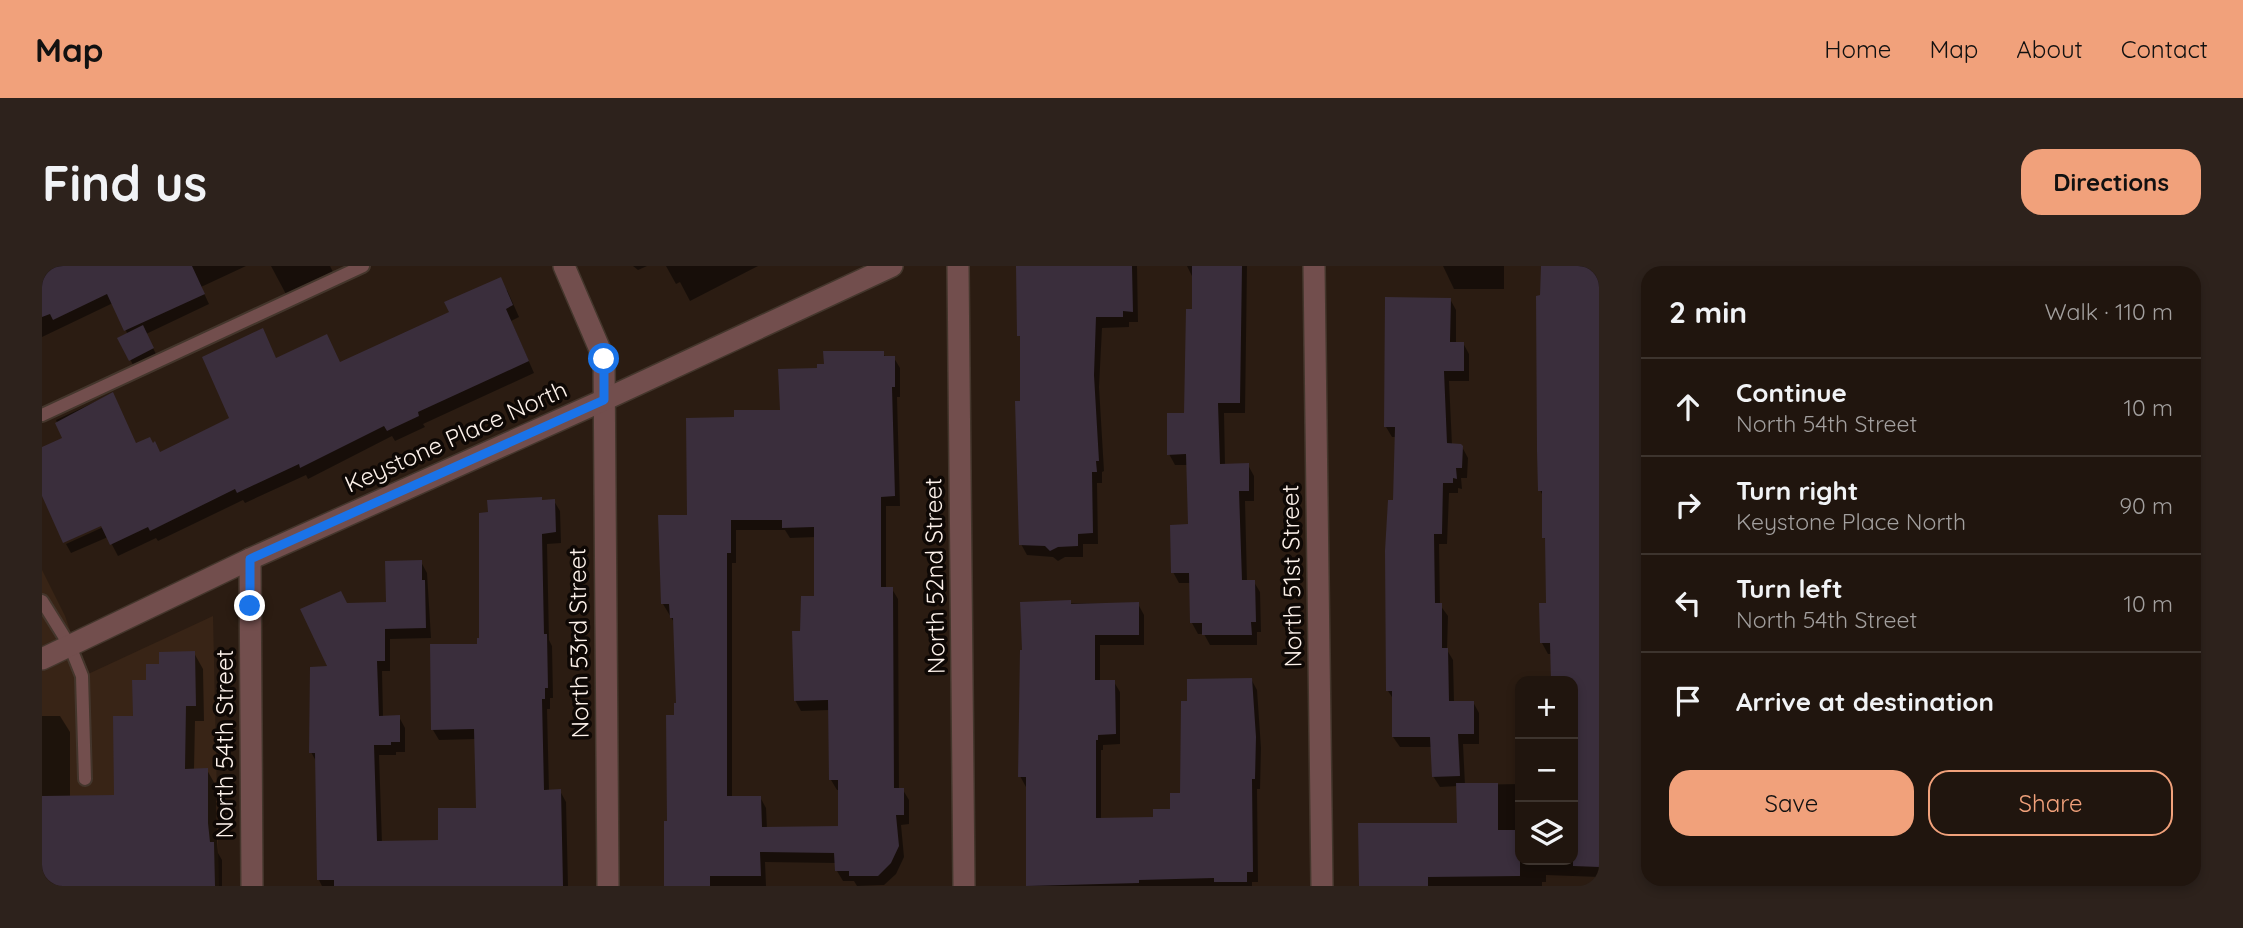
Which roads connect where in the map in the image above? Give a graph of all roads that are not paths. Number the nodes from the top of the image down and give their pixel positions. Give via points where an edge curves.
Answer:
1 (363, 266) edge
2 (564, 266) edge
3 (892, 266) edge
4 (958, 266) edge
5 (1314, 266) edge
6 (604, 400) junction
7 (42, 415) edge
8 (250, 559) junction
9 (42, 601) edge
10 (70, 646) junction
11 (42, 659) edge
12 (85, 779) dead end
13 (252, 886) edge
14 (608, 886) edge
15 (964, 886) edge
16 (1322, 886) edge

1 - 7 lane
2 - 6 street via 604,359
3 - 6 street, Keystone Place North
4 - 15 street, North 52nd Street
5 - 16 street, North 51st Street
6 - 8 street, Keystone Place North
6 - 14 street, North 53rd Street
8 - 10 street, Keystone Place North
8 - 13 street, North 54th Street
9 - 10 lane
10 - 11 street, Keystone Place North
10 - 12 lane via 82,676

